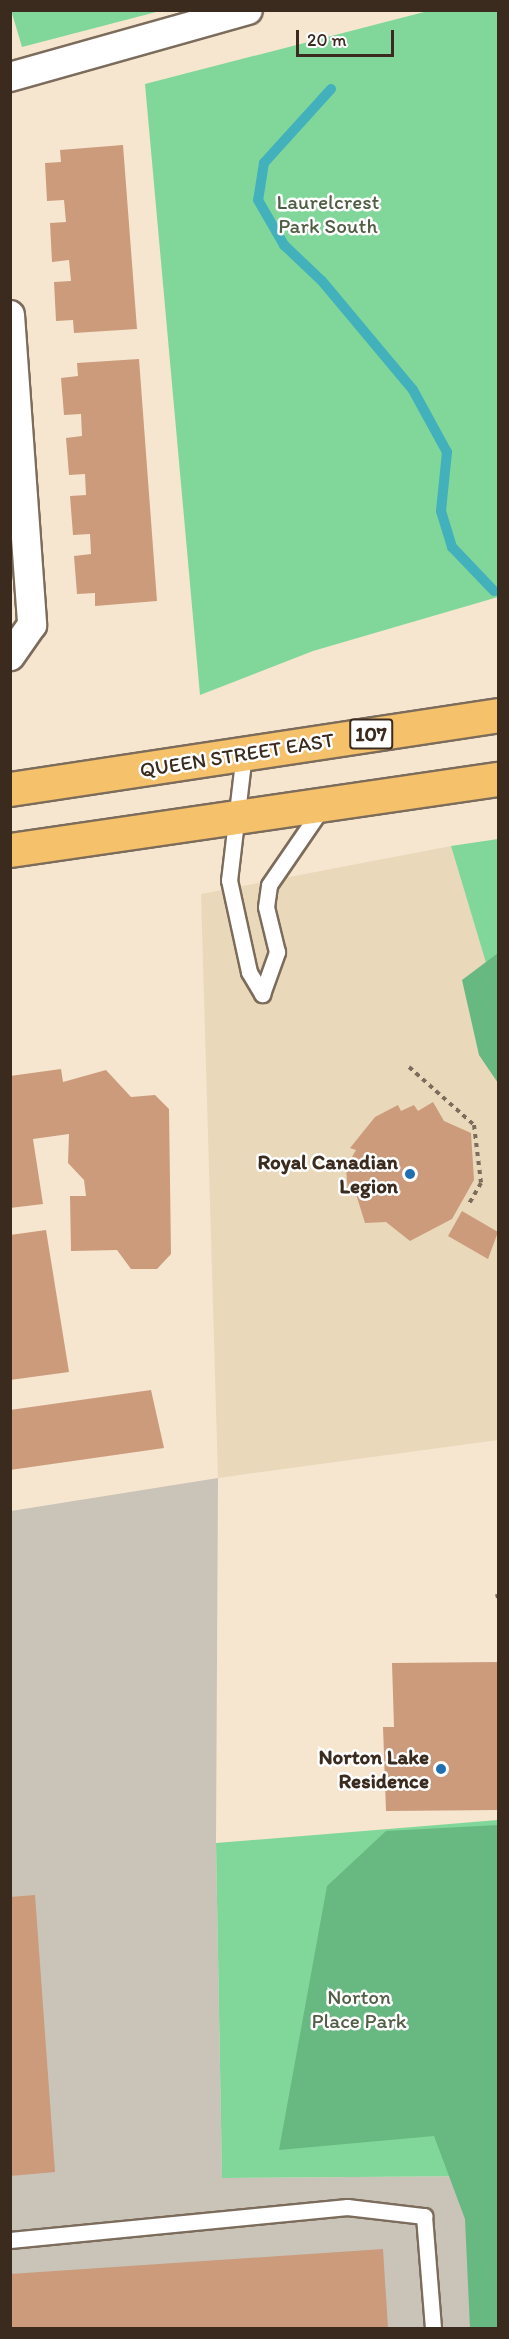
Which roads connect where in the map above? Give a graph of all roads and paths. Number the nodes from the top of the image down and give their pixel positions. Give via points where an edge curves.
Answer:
1 (248, 10) edge
2 (10, 77) edge
3 (10, 315) edge
4 (10, 656) edge
5 (498, 715) edge
6 (244, 753) junction
7 (498, 779) edge
8 (19, 780) edge
9 (325, 804) junction
10 (236, 816) junction
11 (10, 850) edge
12 (409, 1067) dead end
13 (469, 1204) dead end
14 (10, 2240) edge
15 (433, 2328) edge

1 - 2 street
3 - 4 street via 32,625
5 - 6 main road, QUEEN STREET EAST / 107
6 - 8 main road, QUEEN STREET EAST / 107
6 - 10 lane
7 - 9 main road
9 - 10 main road
9 - 10 lane via 269,885 266,907 278,952 262,994 249,972 229,880
10 - 11 main road
12 - 13 path via 474,1125 481,1183
14 - 15 lane via 347,2207 424,2216

